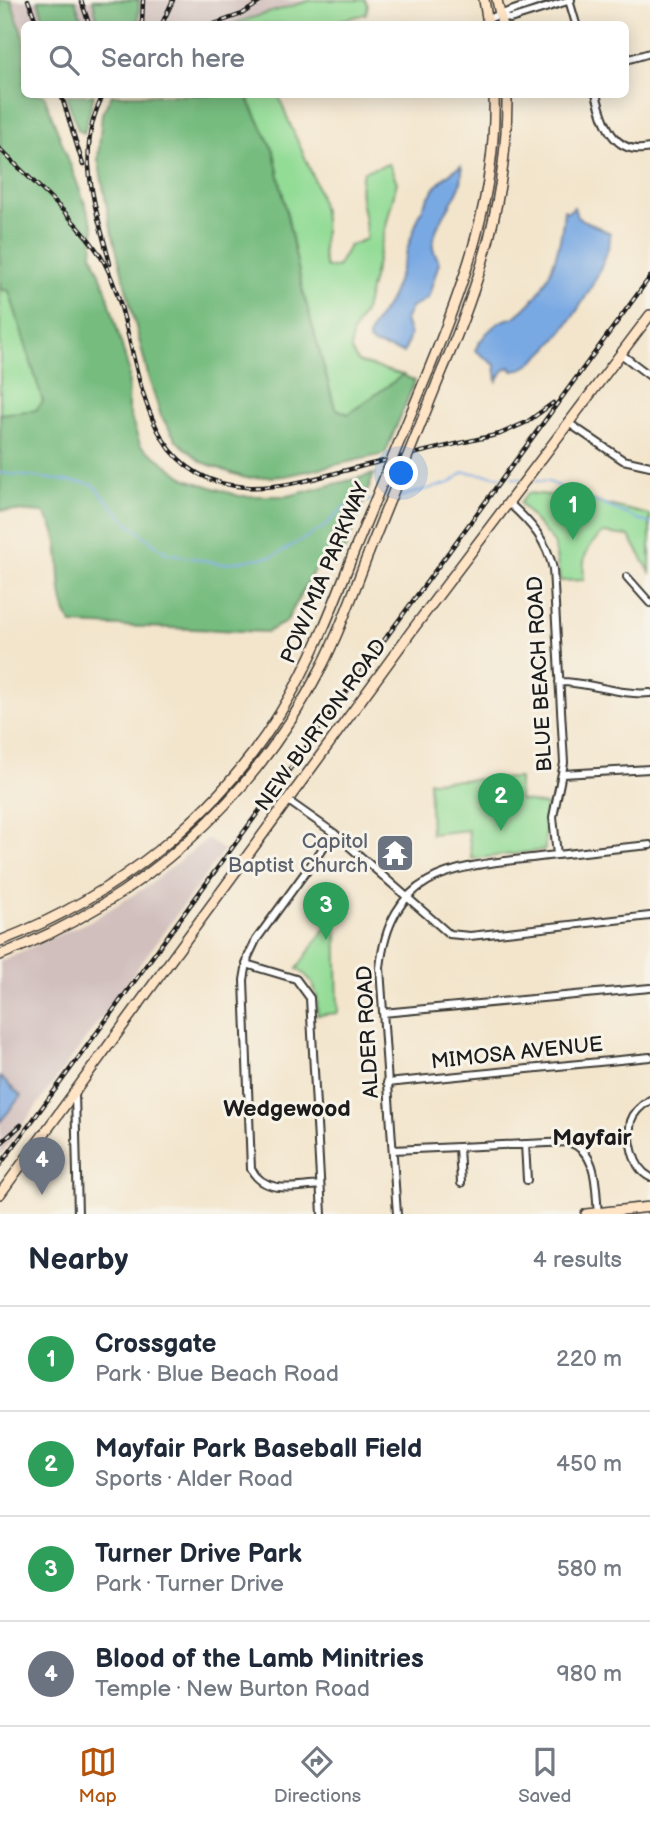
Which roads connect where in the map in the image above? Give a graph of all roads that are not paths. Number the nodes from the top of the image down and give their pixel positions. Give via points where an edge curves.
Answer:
1 (484, 0) edge
2 (498, 0) edge
3 (543, 0) edge
4 (570, 0) edge
5 (501, 20) edge
6 (488, 21) edge
7 (575, 21) edge
8 (650, 52) edge
9 (629, 59) edge
10 (494, 98) edge
11 (507, 98) edge
12 (597, 98) edge
13 (650, 148) edge
14 (650, 315) edge
15 (621, 354) junction
16 (650, 376) edge
17 (570, 424) junction
18 (650, 466) edge
19 (510, 504) junction
20 (627, 577) dead end
21 (650, 603) edge
22 (559, 682) junction
23 (650, 692) edge
24 (650, 769) edge
25 (563, 774) junction
26 (287, 800) junction
27 (334, 833) junction
28 (650, 845) edge
29 (557, 855) junction
30 (408, 899) junction
31 (650, 916) edge
32 (0, 941) edge
33 (0, 955) edge
34 (246, 964) junction
35 (650, 988) edge
36 (383, 1013) junction
37 (650, 1057) edge
38 (387, 1083) junction
39 (75, 1091) junction
40 (650, 1100) edge
41 (525, 1143) junction
42 (459, 1147) junction
43 (393, 1150) junction
44 (650, 1177) edge
45 (527, 1180) dead end
46 (461, 1183) dead end
47 (320, 1185) junction
48 (0, 1194) edge
49 (650, 1207) edge
50 (598, 1213) edge
51 (78, 1214) edge
52 (322, 1214) edge
53 (397, 1214) edge
54 (586, 1214) edge

1 - 6 main road
2 - 5 main road
3 - 5 street
4 - 5 street
4 - 7 street
8 - 9 street
10 - 32 main road, POW/MIA PARKWAY, bridge via 482,219 464,283 313,651 289,696 260,743 173,838 111,884 47,921
11 - 33 main road, POW/MIA PARKWAY, bridge via 504,163 493,230 467,316 335,638 303,701 225,807 178,852 69,925
12 - 13 street via 607,131 626,147 637,151
14 - 15 main road, NEW BURTON ROAD
15 - 16 street
15 - 17 main road, NEW BURTON ROAD
17 - 18 street via 619,458
17 - 19 main road, NEW BURTON ROAD
19 - 22 street, BLUE BEACH ROAD via 534,527 551,561
19 - 26 main road, NEW BURTON ROAD
20 - 21 street
22 - 23 street
22 - 25 street, BLUE BEACH ROAD
24 - 25 street
25 - 29 street, BLUE BEACH ROAD via 554,811
26 - 27 street
26 - 39 main road, NEW BURTON ROAD
27 - 30 street
27 - 34 street via 256,940
28 - 29 street, ALDER ROAD
29 - 30 street, ALDER ROAD via 453,868 422,884
30 - 31 street via 444,932 462,937
30 - 36 street, ALDER ROAD via 392,922 381,954
34 - 47 street via 296,979 310,998
34 - 47 street via 251,1169 259,1180 275,1187
35 - 36 street
36 - 38 street, ALDER ROAD
37 - 38 street, MIMOSA AVENUE
38 - 43 street, ALDER ROAD
39 - 48 main road, NEW BURTON ROAD
39 - 51 street
40 - 44 street via 635,1112 631,1122 634,1157
41 - 42 street
41 - 45 street
41 - 50 street via 569,1142 584,1149 593,1167
42 - 43 street
42 - 46 street
43 - 53 street, ALDER ROAD
47 - 52 street
49 - 50 main road
50 - 54 main road

